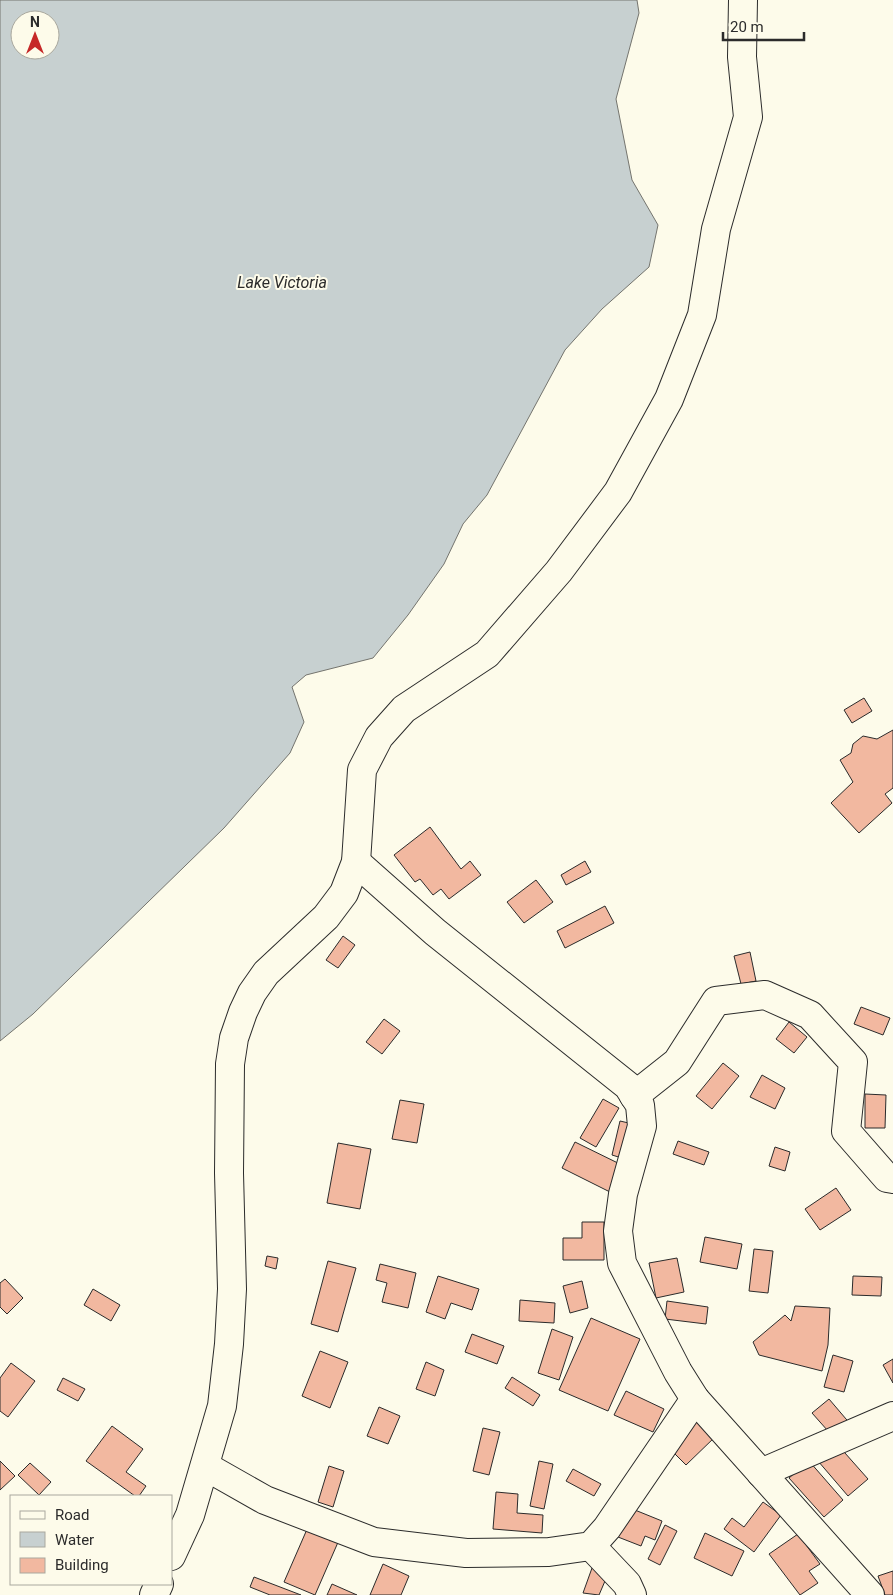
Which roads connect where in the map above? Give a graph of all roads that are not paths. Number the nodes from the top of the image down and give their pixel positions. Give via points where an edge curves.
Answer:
1 (743, 0) edge
2 (356, 862) junction
3 (634, 1096) junction
4 (893, 1179) edge
5 (695, 1398) junction
6 (893, 1416) edge
7 (205, 1466) junction
8 (761, 1473) junction
9 (591, 1546) junction
10 (172, 1554) edge
11 (632, 1595) edge
12 (870, 1595) edge

1 - 2 street via 742,57 748,117 716,229 702,315 669,399 618,492 553,578 487,654 404,709 379,737 362,770
2 - 3 street via 434,932 628,1086
2 - 7 street via 344,893 326,917 266,973 252,993 234,1038 230,1064 230,1344 222,1406
3 - 4 street via 677,1062 716,1002 765,995 810,1015 853,1062 846,1131 887,1178
3 - 5 street via 640,1105 642,1126 620,1212 618,1231 622,1263 678,1372
5 - 8 street
5 - 9 street via 607,1528
6 - 8 street
7 - 9 street via 265,1500 374,1542 466,1553 549,1552
7 - 10 street via 190,1515
8 - 12 street
9 - 11 street via 627,1584

